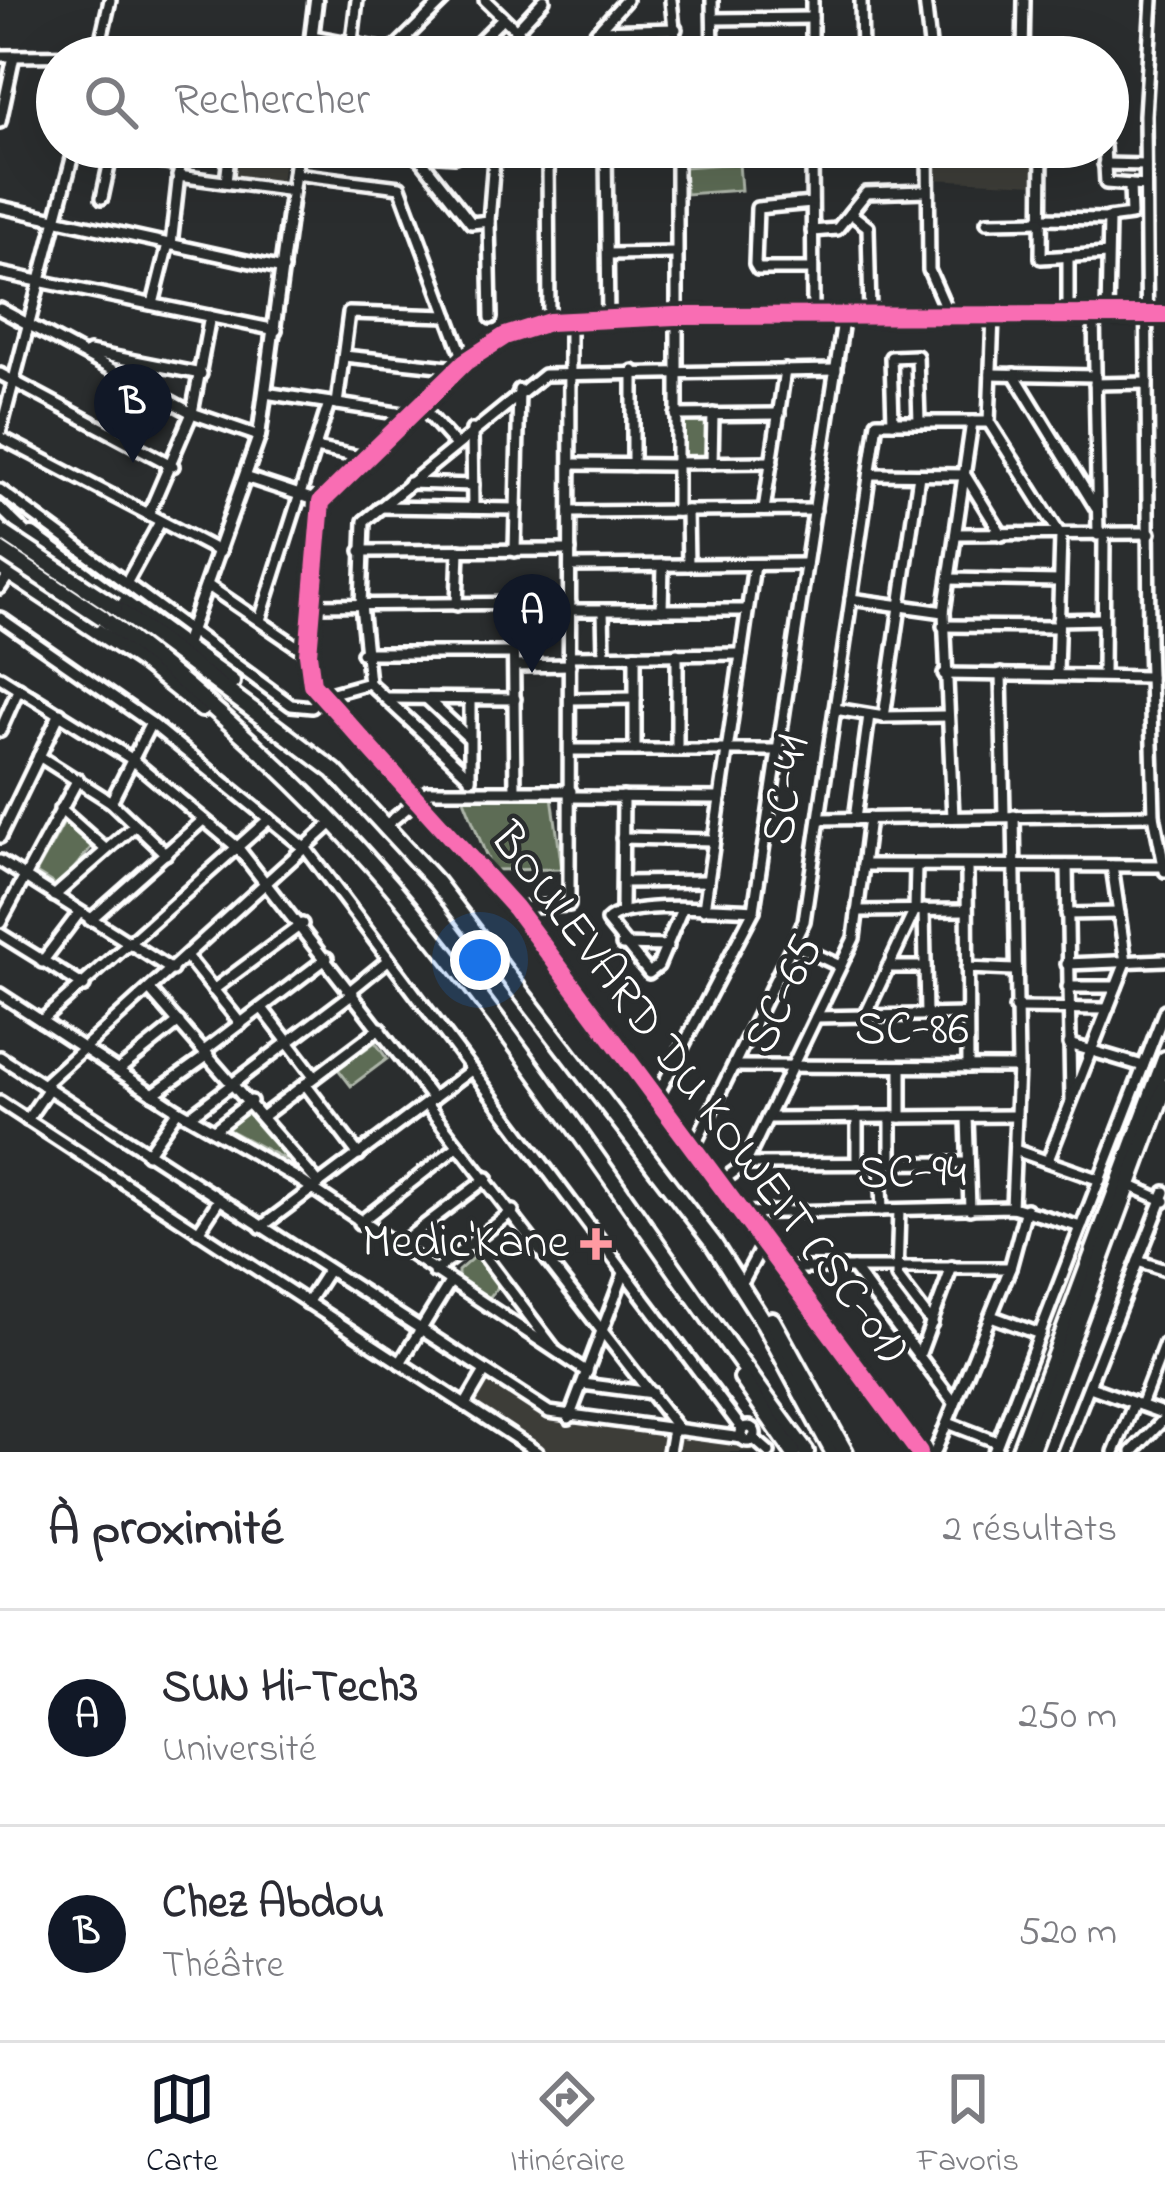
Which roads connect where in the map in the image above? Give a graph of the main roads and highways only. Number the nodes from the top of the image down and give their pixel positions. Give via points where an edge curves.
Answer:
1 (0, 532) edge
2 (32, 536) road end
3 (0, 550) edge
4 (5, 572) edge
5 (109, 613) junction
6 (299, 741) junction
7 (248, 743) junction
8 (1165, 1059) edge
9 (1165, 1087) edge
10 (684, 1205) junction
11 (764, 1402) junction
12 (793, 1452) edge
13 (806, 1452) edge
14 (833, 1452) edge
15 (845, 1452) edge
16 (1019, 1452) edge
17 (1030, 1452) edge

1 - 5 main road, bridge
2 - 6 main road via 185,645
3 - 5 main road, bridge
4 - 7 main road via 142,661
5 - 6 main road
5 - 7 main road
6 - 10 main road via 437,883
7 - 11 main road via 409,907 643,1222
8 - 16 main road
9 - 17 main road
10 - 14 main road via 735,1276
10 - 15 main road via 744,1279
11 - 12 main road
11 - 13 main road

